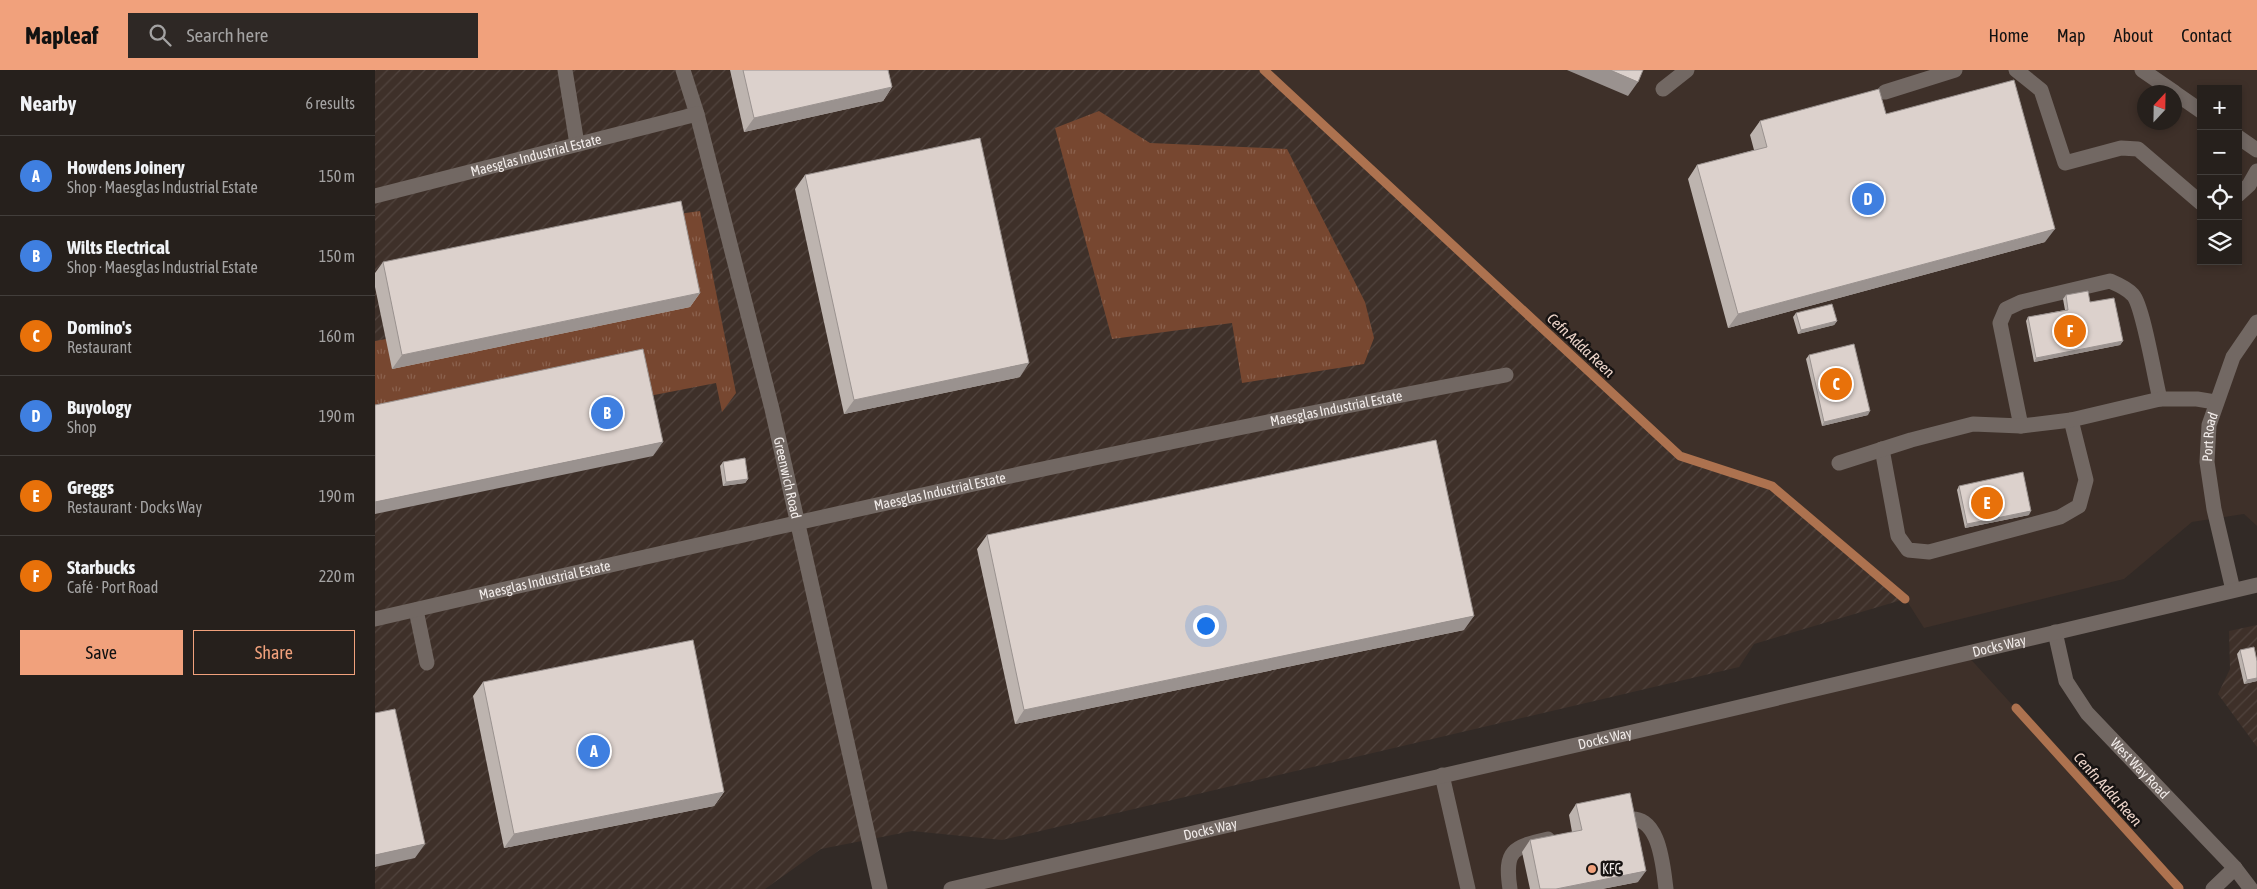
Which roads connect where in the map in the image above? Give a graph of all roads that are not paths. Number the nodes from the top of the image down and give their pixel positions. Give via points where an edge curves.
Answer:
1 (565, 70) edge
2 (683, 70) edge
3 (1687, 70) edge
4 (1955, 70) edge
5 (2016, 70) edge
6 (2141, 70) edge
7 (2163, 85) edge
8 (1663, 89) dead end
9 (1885, 92) dead end
10 (2182, 98) edge
11 (2197, 108) edge
12 (697, 114) junction
13 (2242, 140) edge
14 (577, 144) junction
15 (2257, 150) edge
16 (2257, 171) edge
17 (2242, 191) edge
18 (375, 196) edge
19 (2197, 200) edge
20 (2257, 322) edge
21 (1506, 374) dead end
22 (2160, 399) junction
23 (2215, 402) junction
24 (2071, 420) junction
25 (2021, 426) junction
26 (1882, 449) junction
27 (1839, 463) dead end
28 (797, 522) junction
29 (2257, 584) edge
30 (2233, 590) junction
31 (416, 610) junction
32 (375, 619) edge
33 (2055, 632) junction
34 (427, 663) dead end
35 (1443, 775) junction
36 (1625, 820) edge
37 (1564, 835) edge
38 (2235, 868) junction
39 (880, 889) edge
40 (951, 889) edge
41 (1468, 889) edge
42 (1510, 889) edge
43 (1667, 889) edge
44 (2213, 889) edge
45 (2251, 889) edge

1 - 14 street
2 - 12 street, Greenwich Road
3 - 8 street
4 - 9 street
5 - 19 street via 2041,90 2065,163 2121,148 2138,149
6 - 7 street
10 - 11 street
12 - 14 street, Maesglas Industrial Estate
12 - 28 street, Greenwich Road via 768,390
13 - 15 street
14 - 18 street, Maesglas Industrial Estate
16 - 17 street
20 - 23 street, Port Road via 2233,358
21 - 28 street, Maesglas Industrial Estate
22 - 23 street
22 - 24 street
22 - 25 street via 2134,295 2110,281 2021,302 2006,309 2000,323
23 - 30 street, Port Road via 2209,425 2207,462
24 - 25 street
24 - 26 street via 2086,480 2079,506 2060,517 1929,552 1908,550 1898,536
25 - 26 street via 1973,424
26 - 27 street
28 - 31 street, Maesglas Industrial Estate
28 - 39 street, Greenwich Road
29 - 30 street, Docks Way
30 - 33 street, Docks Way
31 - 32 street, Maesglas Industrial Estate
31 - 34 street
33 - 35 street, Docks Way
33 - 38 street, West Way Road via 2066,681 2087,713
35 - 40 street, Docks Way
35 - 41 street
36 - 43 street via 1643,823 1653,830 1660,848
37 - 42 street via 1521,845 1511,856
38 - 44 street
38 - 45 street, West Way Road

